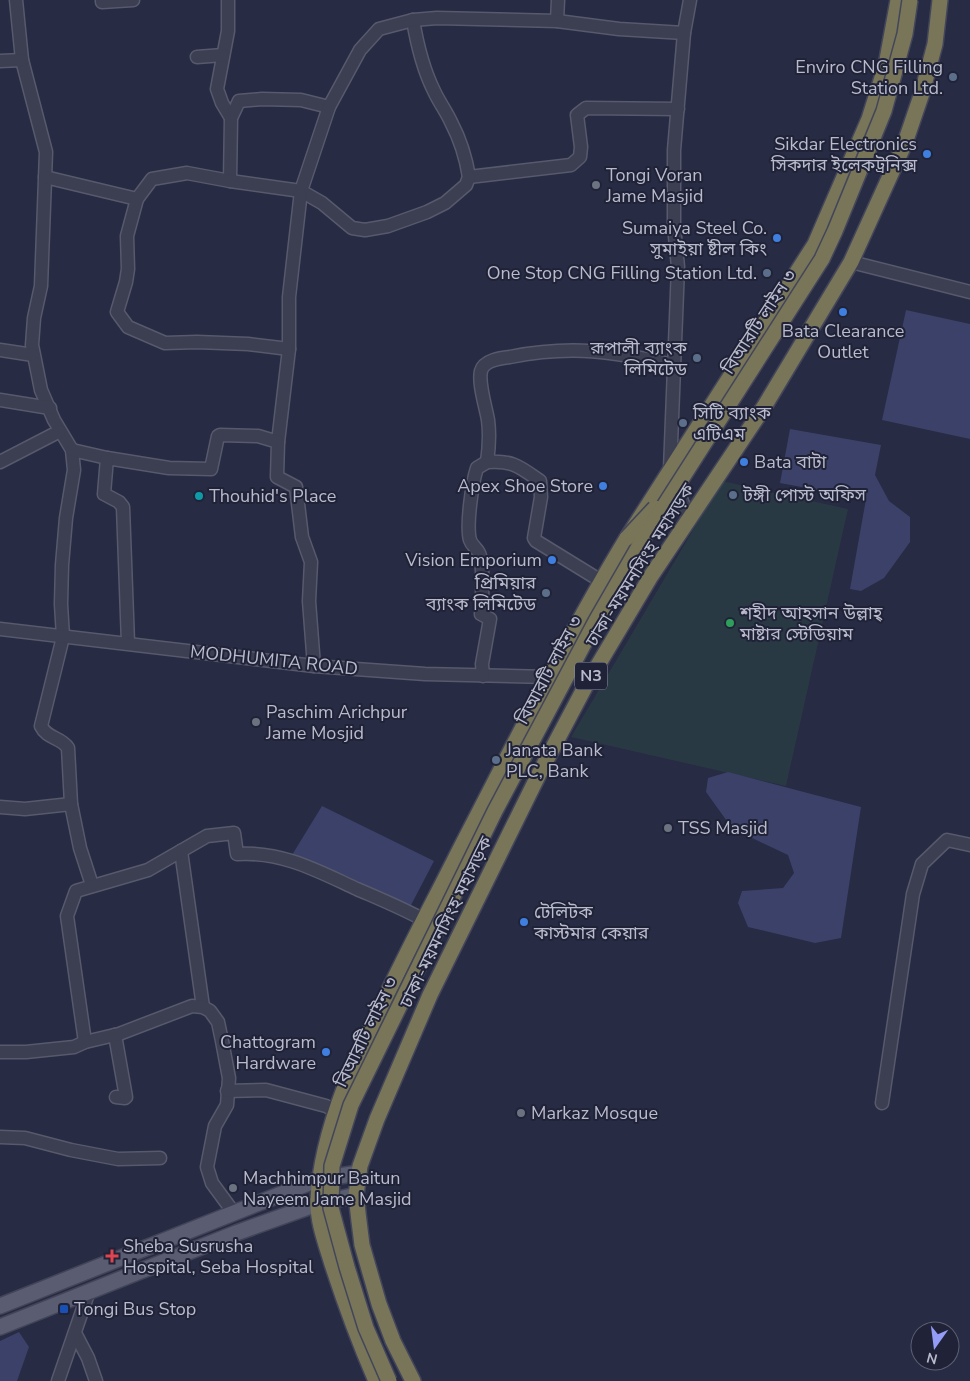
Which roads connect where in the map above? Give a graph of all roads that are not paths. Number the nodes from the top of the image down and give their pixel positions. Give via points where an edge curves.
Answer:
1 (16, 0) edge
2 (102, 0) edge
3 (133, 0) edge
4 (228, 0) edge
5 (558, 0) edge
6 (690, 0) edge
7 (898, 0) edge
8 (910, 0) edge
9 (940, 0) edge
10 (413, 20) junction
11 (557, 20) junction
12 (684, 33) junction
13 (223, 56) junction
14 (197, 57) dead end
15 (22, 60) junction
16 (0, 61) edge
17 (329, 107) junction
18 (678, 109) junction
19 (232, 118) junction
20 (45, 177) junction
21 (469, 177) junction
22 (230, 181) junction
23 (301, 191) junction
24 (137, 199) junction
25 (851, 262) junction
26 (970, 292) edge
27 (289, 349) junction
28 (0, 350) edge
29 (33, 355) junction
30 (673, 365) junction
31 (0, 400) edge
32 (50, 408) junction
33 (60, 431) junction
34 (278, 442) junction
35 (72, 450) junction
36 (107, 458) junction
37 (0, 462) edge
38 (487, 462) junction
39 (670, 469) junction
40 (682, 480) junction
41 (689, 520) junction
42 (626, 538) junction
43 (601, 581) junction
44 (0, 629) edge
45 (63, 637) junction
46 (128, 644) junction
47 (314, 666) junction
48 (483, 676) junction
49 (549, 677) junction
50 (71, 804) junction
51 (0, 807) edge
52 (970, 845) edge
53 (181, 851) junction
54 (92, 885) junction
55 (424, 920) junction
56 (203, 1007) junction
57 (116, 1035) junction
58 (86, 1042) junction
59 (0, 1052) edge
60 (227, 1091) junction
61 (116, 1097) dead end
62 (882, 1103) dead end
63 (337, 1112) junction
64 (0, 1137) edge
65 (160, 1158) dead end
66 (359, 1173) junction
67 (319, 1179) junction
68 (356, 1195) junction
69 (317, 1204) junction
70 (234, 1213) junction
71 (89, 1291) junction
72 (0, 1306) edge
73 (0, 1327) edge
74 (74, 1333) junction
75 (58, 1381) edge
76 (96, 1381) edge
77 (376, 1381) edge
78 (389, 1381) edge
79 (413, 1381) edge

1 - 15 street
2 - 3 street
4 - 13 street via 228,30
5 - 11 street
6 - 12 street
7 - 39 highway, ঢাকা-ময়মনসিংহ মহাসড়ক / N3 via 886,65 869,120 815,244
8 - 40 highway, বিআরটি লাইন ৩, bridge via 905,34 884,111 822,259
9 - 25 highway, ঢাকা-ময়মনসিংহ মহাসড়ক / N3 via 935,44 922,93 905,143
10 - 11 street
10 - 17 street via 379,29 360,50
10 - 21 street via 426,70 452,123
11 - 12 street via 619,29
12 - 18 street
13 - 14 street
13 - 19 street via 217,89
15 - 16 street
15 - 20 street via 46,152
17 - 19 street via 301,100 239,101
17 - 23 street
18 - 21 street via 586,108 577,116 580,157 571,165
18 - 30 street via 674,150 674,226 678,267
19 - 22 street
20 - 24 street
20 - 29 street via 41,286 32,336
21 - 23 street via 466,185 445,203 388,226 365,230 352,228 322,203
22 - 23 street
22 - 24 street via 187,173 152,179
23 - 27 street via 289,297
24 - 27 street via 127,236 126,282 117,312 128,327 165,343 248,344
25 - 26 street
25 - 41 highway, ঢাকা-ময়মনসিংহ মহাসড়ক / N3 via 764,407
27 - 34 street
28 - 29 street
29 - 32 street via 41,390
30 - 38 street via 636,356 574,349 534,352 484,365 481,371 482,392 490,436
30 - 39 street
31 - 32 street
32 - 33 street
33 - 35 street
33 - 37 street
34 - 36 street via 258,436 220,434 211,469 169,468
34 - 47 street via 277,477 296,488 302,537 311,562 308,601
35 - 36 street
35 - 45 street via 74,470 62,565
36 - 46 street via 104,494 123,507
38 - 43 street via 517,465 540,481 541,497 534,538
38 - 48 street via 477,468 473,479 470,518 470,539 479,553 482,577 481,614 490,619
39 - 41 street
39 - 42 highway, ঢাকা-ময়মনসিংহ মহাসড়ক / N3
40 - 42 highway, bridge
40 - 78 highway, বিআরটি লাইন ৩, bridge via 645,536 596,622 495,811 349,1113 332,1166 331,1208 366,1328
41 - 66 highway, ঢাকা-ময়মনসিংহ মহাসড়ক / N3 via 590,678 539,774 430,995 377,1119
42 - 43 highway, ঢাকা-ময়মনসিংহ মহাসড়ক / N3
43 - 49 highway, ঢাকা-ময়মনসিংহ মহাসড়ক / N3
44 - 45 street, MODHUMITA ROAD
45 - 46 street, MODHUMITA ROAD
45 - 50 street via 41,726 48,735 64,742 68,748
46 - 47 street, MODHUMITA ROAD
47 - 48 street, MODHUMITA ROAD
48 - 49 street, MODHUMITA ROAD
49 - 55 highway, ঢাকা-ময়মনসিংহ মহাসড়ক / N3
50 - 51 street via 26,809
50 - 54 street
52 - 62 street via 947,840 922,864 912,894
53 - 54 street via 148,870
53 - 55 street via 207,836 234,833 237,854 287,858
53 - 56 street
54 - 58 street via 76,891 67,916
55 - 63 highway, ঢাকা-ময়মনসিংহ মহাসড়ক / N3 via 358,1053
56 - 57 street via 192,1006
56 - 60 street via 218,1022 229,1078
57 - 58 street
57 - 61 street via 126,1097
58 - 59 street via 74,1047
60 - 63 street via 266,1090
60 - 70 street via 228,1105 215,1126 207,1167 212,1182
63 - 67 highway, ঢাকা-ময়মনসিংহ মহাসড়ক / N3
64 - 65 street via 25,1138 118,1159
66 - 67 main road
66 - 68 highway, ঢাকা-ময়মনসিংহ মহাসড়ক / N3
67 - 69 highway, ঢাকা-ময়মনসিংহ মহাসড়ক / N3
67 - 70 main road
68 - 69 main road
68 - 79 highway, ঢাকা-ময়মনসিংহ মহাসড়ক / N3 via 362,1245 379,1304
69 - 71 main road
69 - 77 highway, ঢাকা-ময়মনসিংহ মহাসড়ক / N3 via 323,1236 356,1336
70 - 72 main road
71 - 73 main road
71 - 74 street
74 - 75 street
74 - 76 street

